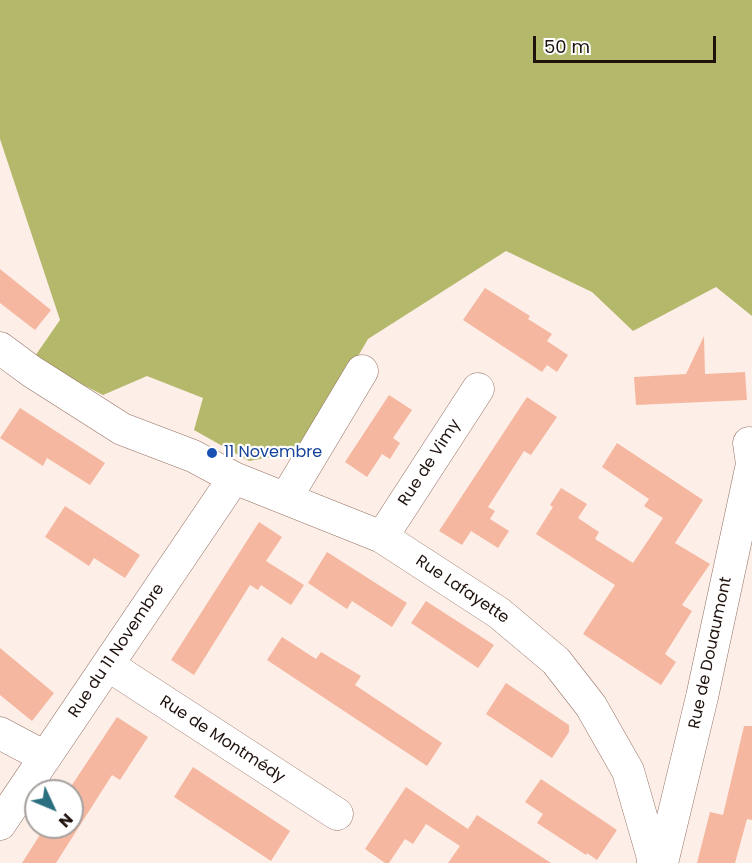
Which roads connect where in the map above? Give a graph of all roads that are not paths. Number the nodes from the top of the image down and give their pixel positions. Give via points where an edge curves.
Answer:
1 (0, 348) edge
2 (362, 371) dead end
3 (478, 389) dead end
4 (748, 443) dead end
5 (234, 477) junction
6 (286, 498) junction
7 (382, 537) junction
8 (108, 665) junction
9 (0, 733) edge
10 (45, 757) junction
11 (337, 814) dead end
12 (0, 824) edge
13 (652, 863) edge
14 (662, 863) edge

1 - 5 street, Rue Lafayette via 122,429 193,456
2 - 6 street
3 - 7 street, Rue de Vimy
4 - 14 street, Rue de Douaumont via 752,464
5 - 6 street, Rue Lafayette
5 - 8 street, Rue du 11 Novembre
6 - 7 street, Rue Lafayette
7 - 13 street, Rue Lafayette via 499,613 556,661 591,706 628,771
8 - 10 street, Rue du 11 Novembre
8 - 11 street, Rue de Montmédy
9 - 10 street
10 - 12 street, Rue du 11 Novembre

